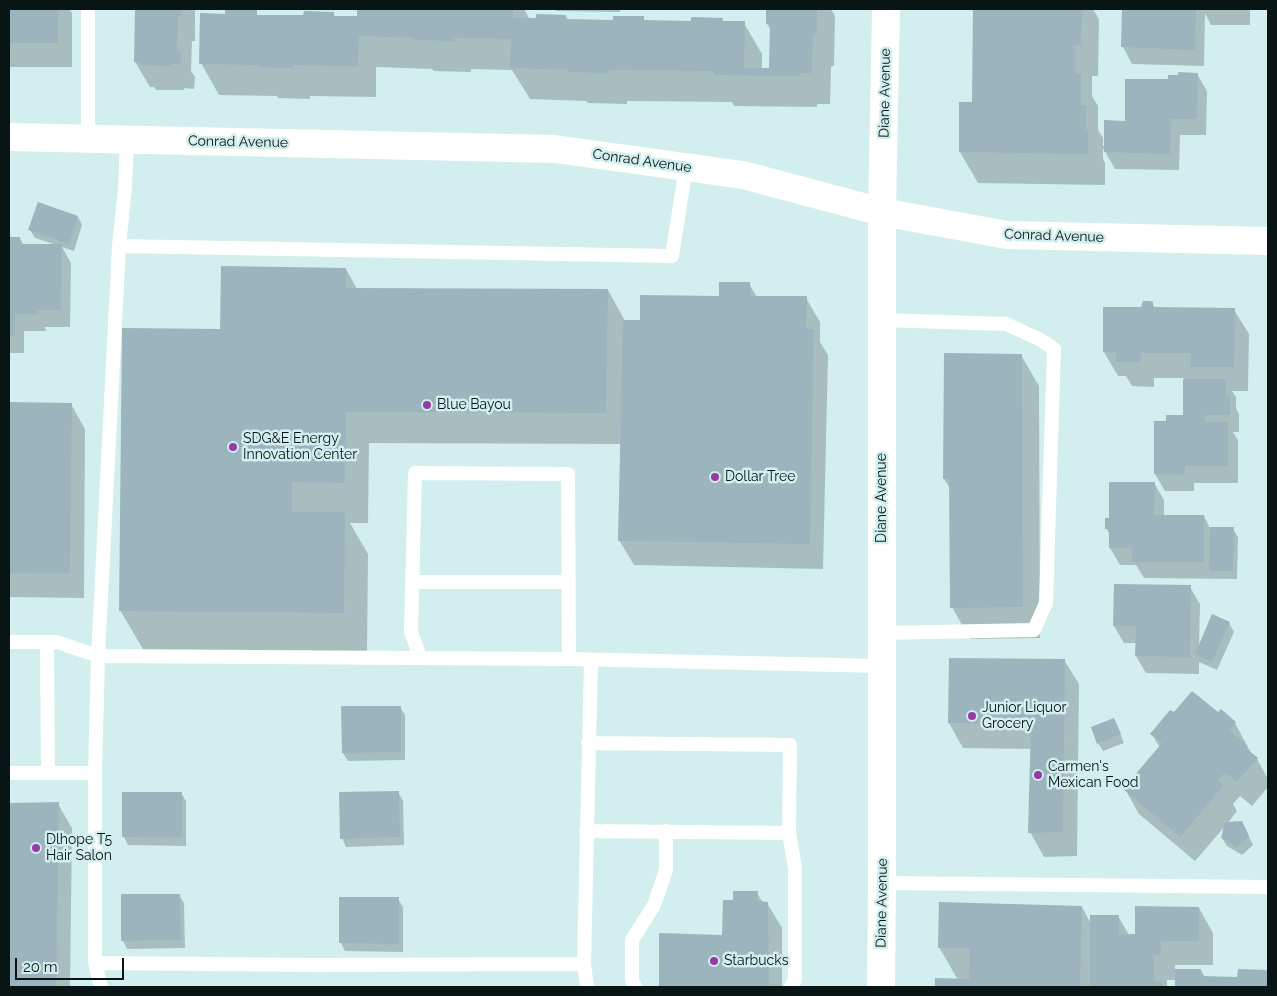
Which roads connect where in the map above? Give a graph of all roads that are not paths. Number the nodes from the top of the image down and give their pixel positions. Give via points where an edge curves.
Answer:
1 (88, 9) edge
2 (886, 9) edge
3 (9, 137) edge
4 (88, 138) junction
5 (127, 139) junction
6 (686, 167) junction
7 (882, 212) junction
8 (1268, 241) edge
9 (119, 246) junction
10 (882, 320) junction
11 (412, 582) junction
12 (569, 582) junction
13 (882, 632) junction
14 (9, 642) edge
15 (47, 642) junction
16 (98, 656) junction
17 (420, 657) junction
18 (569, 659) junction
19 (591, 660) junction
20 (882, 666) junction
21 (588, 743) junction
22 (9, 773) edge
23 (48, 773) junction
24 (95, 773) junction
25 (586, 831) junction
26 (666, 832) junction
27 (790, 833) junction
28 (882, 883) junction
29 (1268, 886) edge
30 (95, 963) junction
31 (584, 964) junction
32 (101, 987) edge
33 (587, 987) edge
34 (635, 987) edge
35 (790, 987) edge
36 (881, 987) edge

1 - 4 lane
2 - 7 street, Diane Avenue
3 - 4 street, Conrad Avenue
4 - 5 street, Conrad Avenue
5 - 6 street, Conrad Avenue via 555,150
5 - 9 lane
6 - 7 street, Conrad Avenue via 742,175
6 - 9 lane via 672,256
7 - 8 street, Conrad Avenue via 1007,235
7 - 10 street, Diane Avenue
9 - 16 lane
10 - 13 street, Diane Avenue
10 - 13 lane via 1006,324 1054,349 1046,603 1034,630
11 - 12 lane
11 - 12 lane via 415,473 568,474
11 - 17 lane via 411,632
12 - 18 lane
13 - 20 street, Diane Avenue
14 - 15 lane
15 - 16 lane
15 - 23 lane
16 - 17 lane
16 - 24 lane
17 - 18 lane
18 - 19 lane
19 - 20 lane
19 - 21 lane
20 - 28 street, Diane Avenue
21 - 25 lane
21 - 27 lane via 790,745
22 - 23 lane
23 - 24 lane
24 - 30 lane
25 - 26 lane
25 - 31 lane
26 - 27 lane
26 - 34 lane via 666,870 654,905 632,940 632,980
27 - 35 lane via 795,868 795,980
28 - 29 lane
28 - 36 street, Diane Avenue
30 - 31 lane
30 - 32 lane
31 - 33 lane

